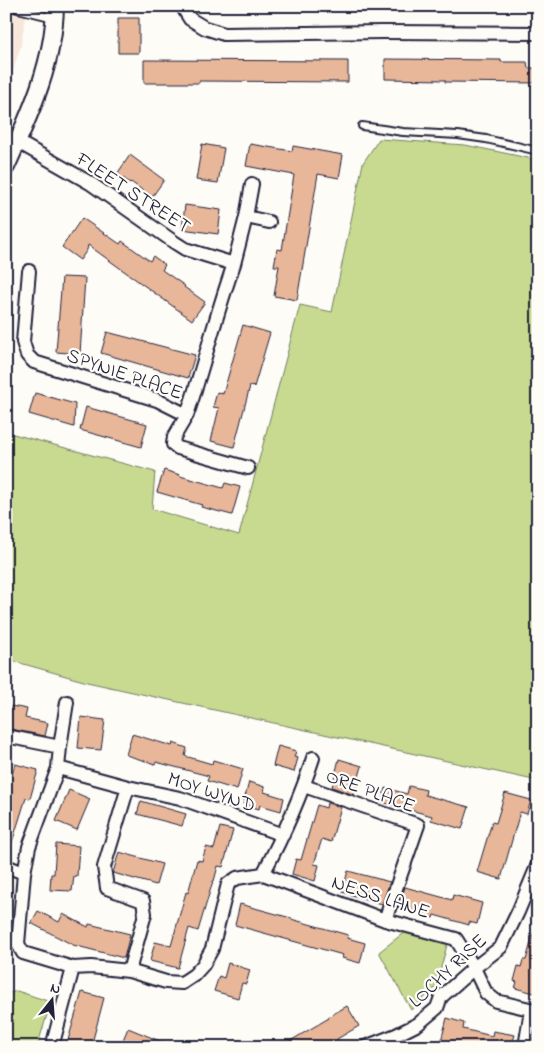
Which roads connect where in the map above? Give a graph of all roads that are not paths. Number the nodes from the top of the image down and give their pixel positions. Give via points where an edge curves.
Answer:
1 (6, 6) edge
2 (182, 6) edge
3 (55, 12) edge
4 (538, 33) edge
5 (362, 126) dead end
6 (18, 142) junction
7 (538, 151) edge
8 (6, 167) edge
9 (252, 184) dead end
10 (246, 217) junction
11 (269, 222) dead end
12 (234, 264) junction
13 (29, 271) dead end
14 (187, 415) junction
15 (248, 468) dead end
16 (67, 702) dead end
17 (6, 736) edge
18 (60, 747) junction
19 (312, 758) dead end
20 (58, 768) junction
21 (304, 786) junction
22 (128, 787) junction
23 (283, 835) junction
24 (538, 865) edge
25 (6, 866) edge
26 (24, 873) junction
27 (263, 874) junction
28 (385, 920) junction
29 (73, 968) junction
30 (474, 968) junction
31 (129, 971) junction
32 (534, 1011) edge
33 (52, 1047) edge
34 (365, 1047) edge
35 (525, 1047) edge

1 - 3 lane
2 - 4 street via 190,18 205,28 224,34
3 - 6 street via 51,51
5 - 7 lane via 458,135
6 - 8 street
6 - 12 street, FLEET STREET via 90,183 185,249
9 - 10 street
10 - 11 street
10 - 12 street
12 - 14 street
13 - 14 street, SPYNIE PLACE via 23,342 27,355 34,362 157,400
14 - 15 street, SPYNIE PLACE via 174,437 178,448
16 - 18 street
17 - 18 street
18 - 20 street
19 - 21 street
20 - 22 street, MOY WYND
20 - 26 street via 29,847
21 - 23 street
21 - 28 street, ORE PLACE via 418,824
22 - 23 street, MOY WYND via 180,798
22 - 31 street via 104,867 107,888 143,901 146,914
23 - 27 street
24 - 30 street, LOCHY RISE via 501,947
25 - 26 street
26 - 29 street via 18,944 22,953
27 - 28 street, NESS LANE
27 - 31 street via 236,878 228,884 212,949 194,975 182,983 166,982
28 - 30 street, NESS LANE via 456,939
29 - 31 street
29 - 33 street
30 - 32 street, NESS LANE via 486,993 496,1001
30 - 34 street, LOCHY RISE via 441,997 437,1008 418,1024
32 - 35 street

